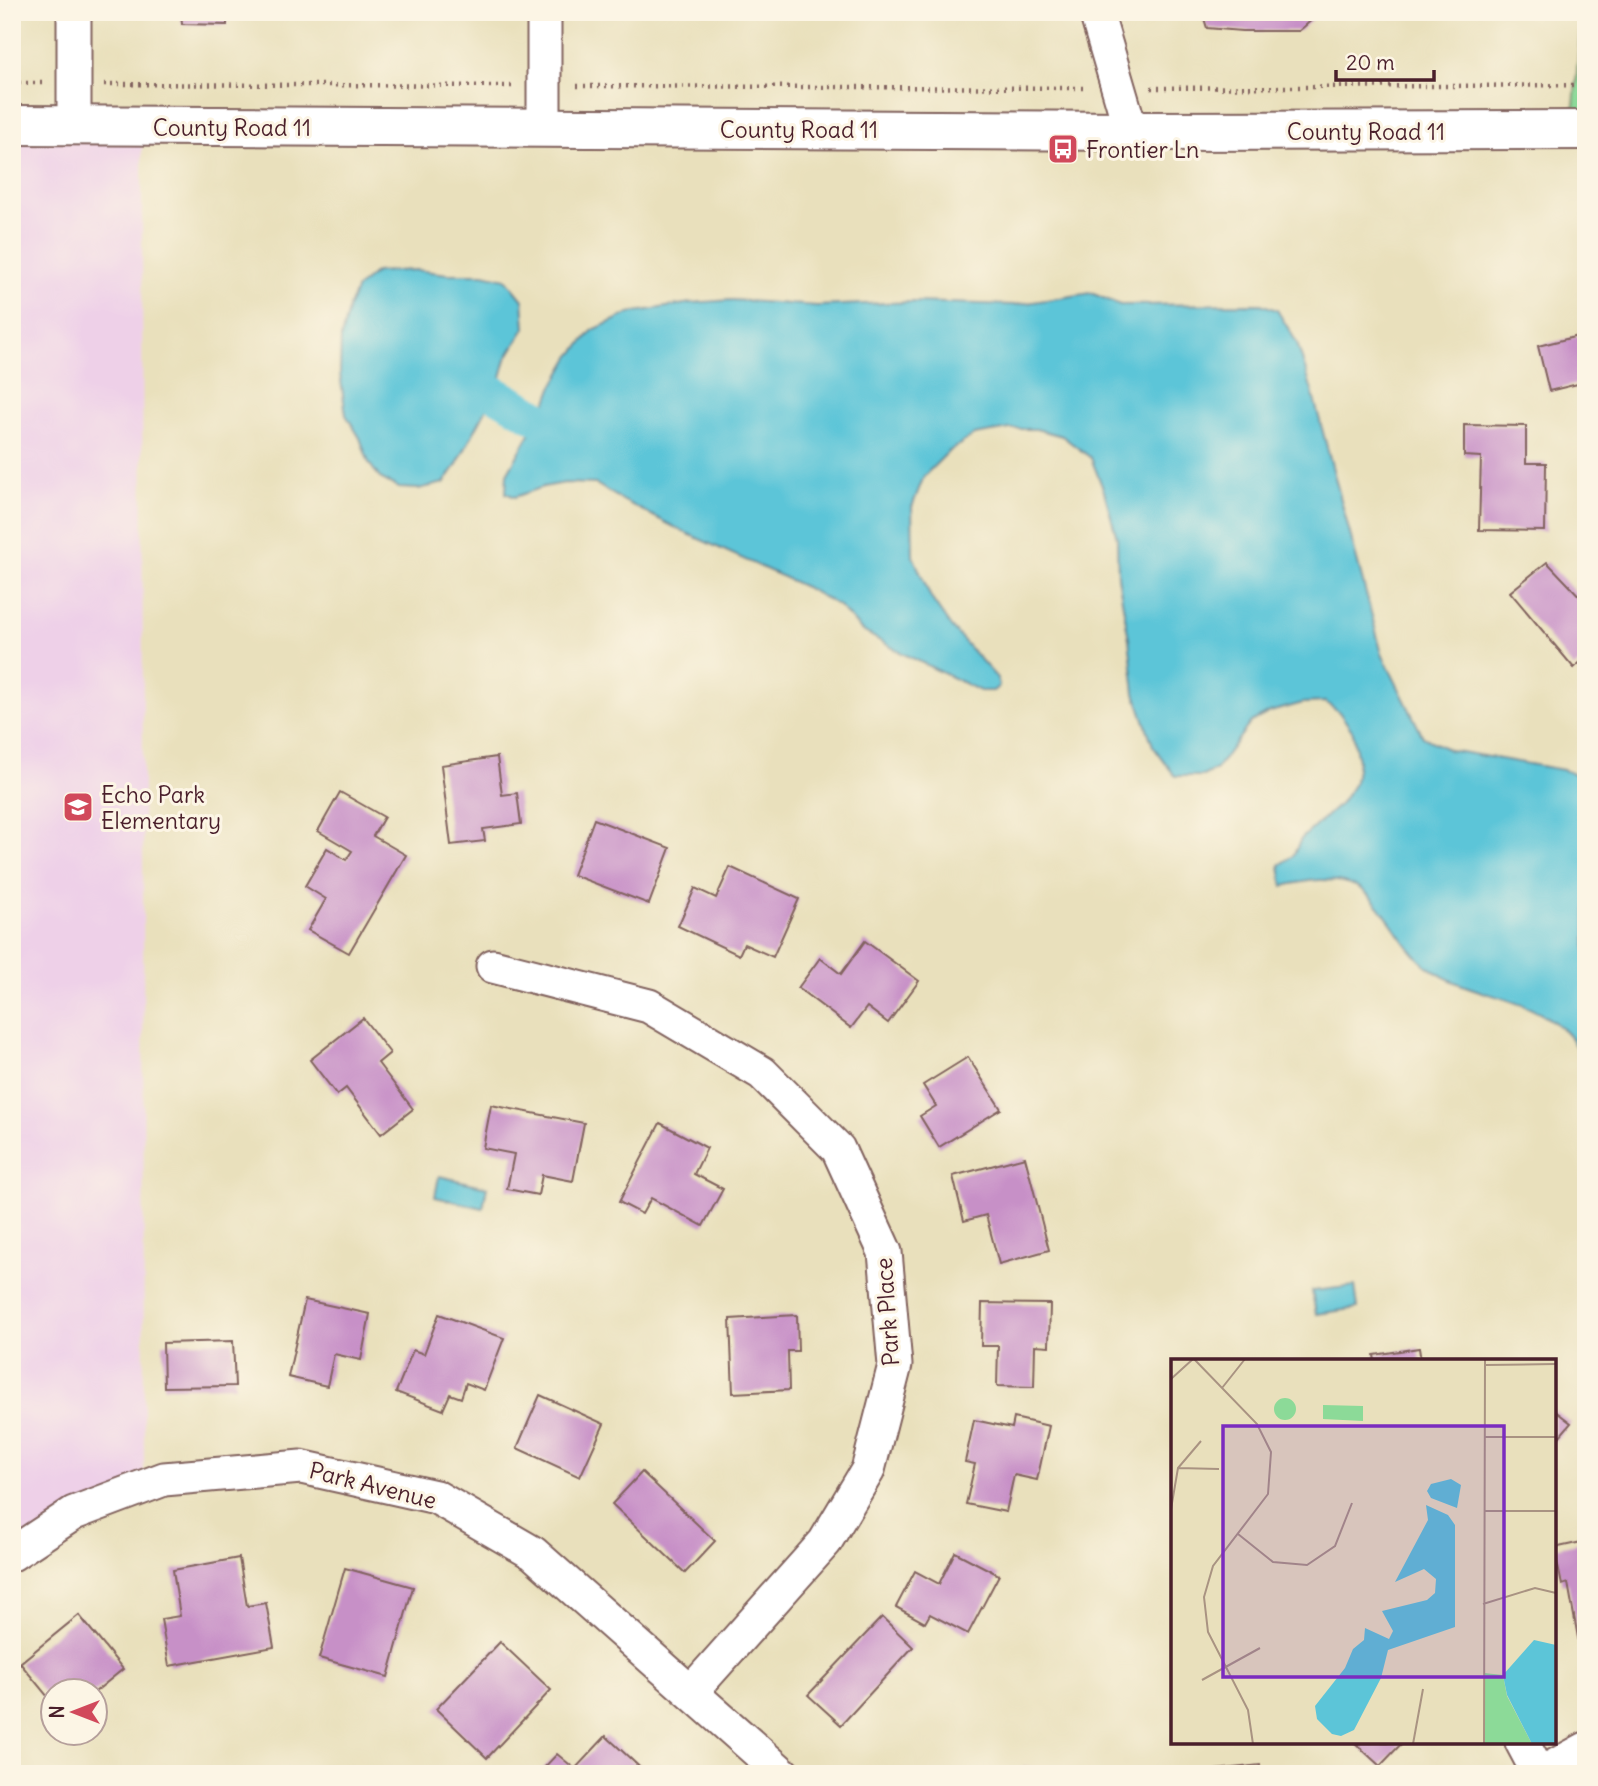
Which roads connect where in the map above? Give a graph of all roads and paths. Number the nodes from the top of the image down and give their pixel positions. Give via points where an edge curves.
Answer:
1 (74, 12) edge
2 (544, 12) edge
3 (1096, 12) edge
4 (12, 83) edge
5 (74, 83) junction
6 (1586, 85) edge
7 (544, 86) junction
8 (1118, 88) junction
9 (12, 125) edge
10 (74, 125) junction
11 (544, 128) junction
12 (1586, 130) edge
13 (1131, 131) junction
14 (493, 967) dead end
15 (12, 1554) edge
16 (691, 1692) junction
17 (1523, 1744) edge
18 (1586, 1749) edge
19 (783, 1774) edge
20 (1540, 1774) edge

1 - 5 street
2 - 7 street
3 - 8 street
4 - 5 path
5 - 7 path
5 - 10 street
6 - 8 path
7 - 8 path
7 - 11 street
8 - 13 street
9 - 10 street, County Road 11
10 - 11 street, County Road 11
11 - 13 street, County Road 11
12 - 13 street, County Road 11
14 - 16 street, Park Place via 649,1006 762,1073 838,1149 885,1252 895,1365 868,1470 825,1542
15 - 16 street, Park Avenue via 74,1513 164,1479 301,1466 436,1497 523,1547
16 - 19 street, Park Avenue
17 - 20 street
18 - 20 street

